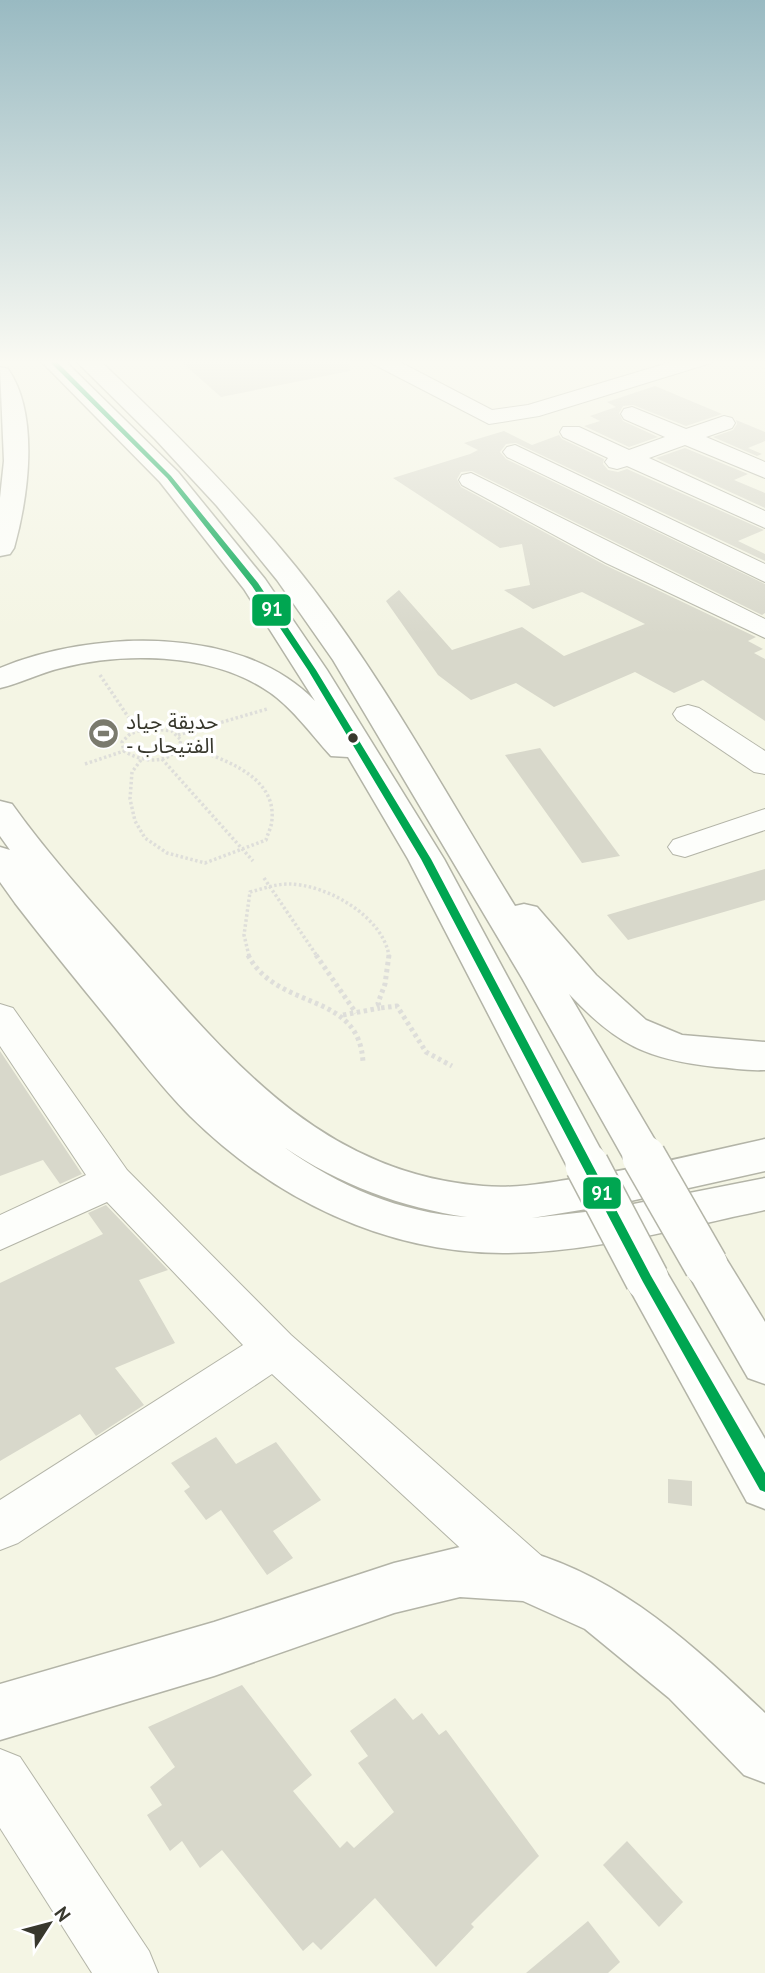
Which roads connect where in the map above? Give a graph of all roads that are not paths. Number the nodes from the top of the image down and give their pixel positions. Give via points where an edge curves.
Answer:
1 (16, 451) edge
2 (143, 451) edge
3 (180, 451) edge
4 (613, 451) edge
5 (647, 451) edge
6 (718, 451) edge
7 (515, 452) dead end
8 (629, 458) junction
9 (765, 471) edge
10 (471, 480) dead end
11 (563, 482) junction
12 (765, 489) edge
13 (729, 503) junction
14 (765, 520) edge
15 (676, 529) junction
16 (0, 548) edge
17 (608, 553) junction
18 (765, 574) edge
19 (765, 630) edge
20 (0, 679) edge
21 (688, 714) dead end
22 (765, 765) edge
23 (383, 792) junction
24 (0, 811) edge
25 (765, 819) edge
26 (452, 830) junction
27 (685, 847) dead end
28 (0, 858) edge
29 (2, 1023) edge
30 (765, 1056) edge
31 (765, 1156) edge
32 (112, 1181) junction
33 (765, 1194) edge
34 (0, 1234) edge
35 (275, 1348) junction
36 (765, 1364) edge
37 (765, 1486) edge
38 (0, 1527) edge
39 (527, 1576) junction
40 (0, 1712) edge
41 (765, 1754) edge
42 (0, 1777) edge
43 (127, 1973) edge

1 - 16 main road via 12,506
2 - 23 main road via 255,585 312,670
3 - 26 main road via 287,573 348,660
4 - 8 street
5 - 8 street
6 - 9 street
7 - 11 street
8 - 11 street
8 - 13 street
10 - 17 street
11 - 15 street
12 - 13 street
13 - 14 street
13 - 15 street
15 - 17 street
15 - 18 street
17 - 19 street
20 - 23 main road via 18,669 73,654 160,652 212,658 254,670 276,682
21 - 22 street
23 - 37 main road, bridge via 426,859 647,1279
24 - 31 main road via 68,898 220,1074 296,1135 364,1171 451,1199 516,1203 620,1187
25 - 27 street
26 - 30 main road via 589,991 646,1039 700,1052
26 - 36 main road, bridge
28 - 33 main road via 101,985 215,1116 257,1152 310,1186 370,1215 424,1230 543,1235 586,1231
29 - 32 street
32 - 34 street
32 - 35 street
35 - 38 street
35 - 39 street
39 - 40 main road via 460,1572 394,1588 214,1649
39 - 41 main road via 604,1611 690,1679
42 - 43 street

